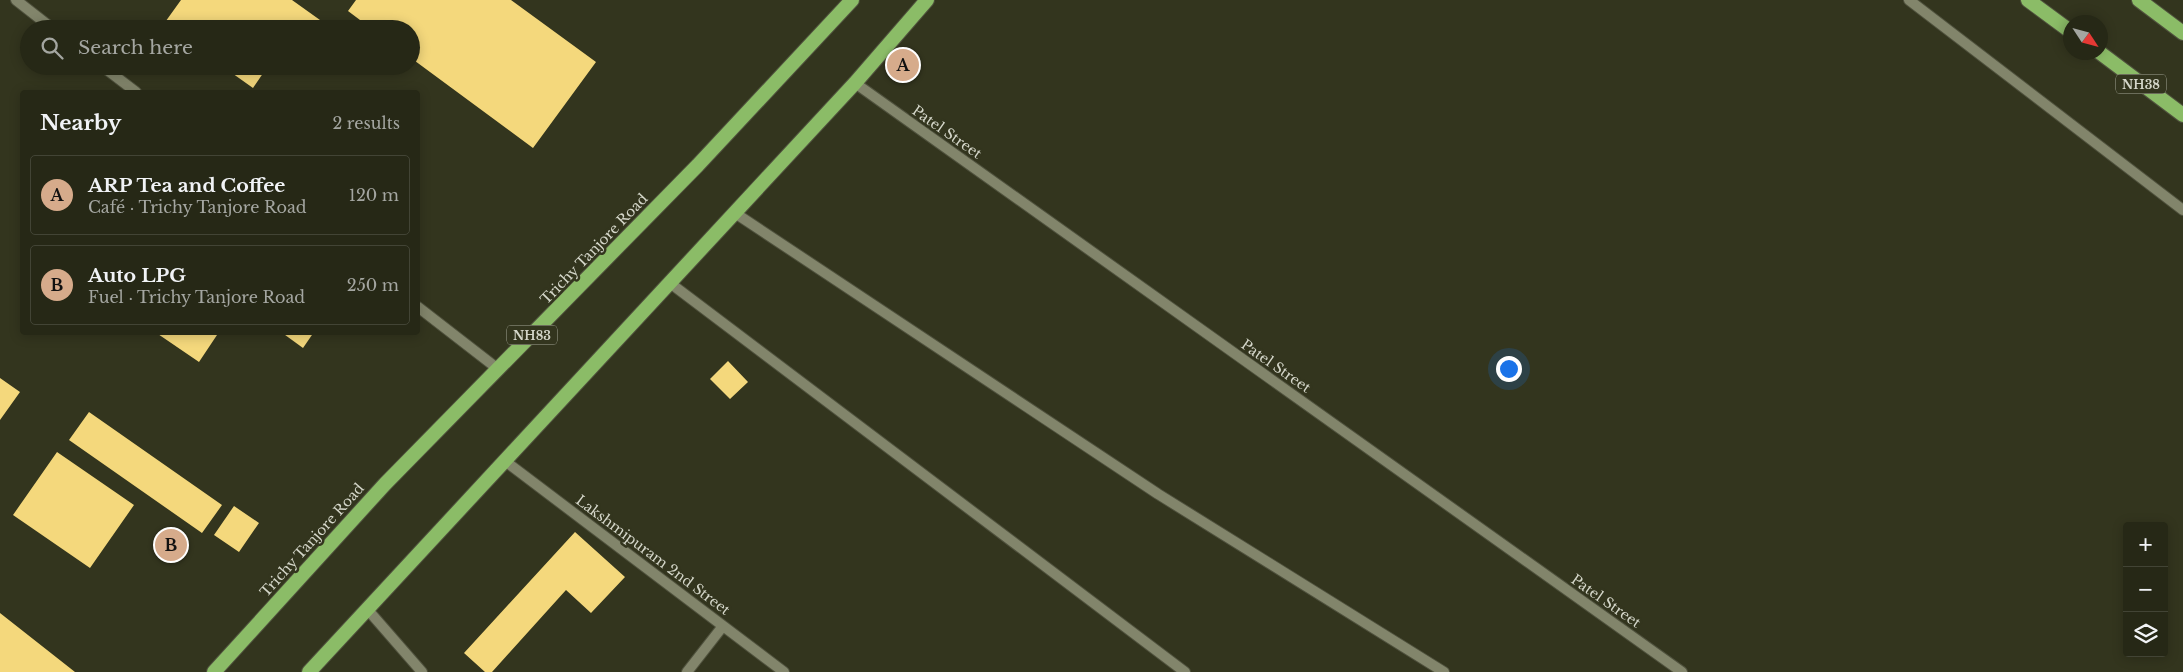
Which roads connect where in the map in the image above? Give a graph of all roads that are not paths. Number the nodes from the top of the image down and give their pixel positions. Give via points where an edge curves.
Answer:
1 (16, 0) edge
2 (852, 0) edge
3 (927, 0) edge
4 (1909, 0) edge
5 (2028, 0) edge
6 (2139, 0) edge
7 (42, 20) edge
8 (2063, 26) edge
9 (2183, 33) edge
10 (2108, 59) edge
11 (114, 75) edge
12 (855, 83) junction
13 (133, 90) edge
14 (2183, 115) edge
15 (2183, 210) edge
16 (735, 213) junction
17 (670, 283) junction
18 (420, 310) edge
19 (498, 369) junction
20 (505, 460) junction
21 (368, 610) junction
22 (723, 626) junction
23 (214, 672) edge
24 (309, 672) edge
25 (422, 672) edge
26 (687, 672) edge
27 (784, 672) edge
28 (1185, 672) edge
29 (1444, 672) edge
30 (1682, 672) edge

1 - 7 street
2 - 19 highway, Trichy Tanjore Road / NH83 via 698,165
3 - 12 highway
4 - 15 street
5 - 8 highway
6 - 9 highway
10 - 14 highway, NH38
11 - 13 street
12 - 16 highway
12 - 30 street, Patel Street
16 - 17 highway
16 - 29 street via 1158,494
17 - 20 highway
17 - 28 street
18 - 19 street
19 - 23 highway, Trichy Tanjore Road / NH83 via 385,484
20 - 21 highway
20 - 22 street, Lakshmipuram 2nd Street
21 - 24 highway
21 - 25 street
22 - 26 street
22 - 27 street, Lakshmipuram 2nd Street

